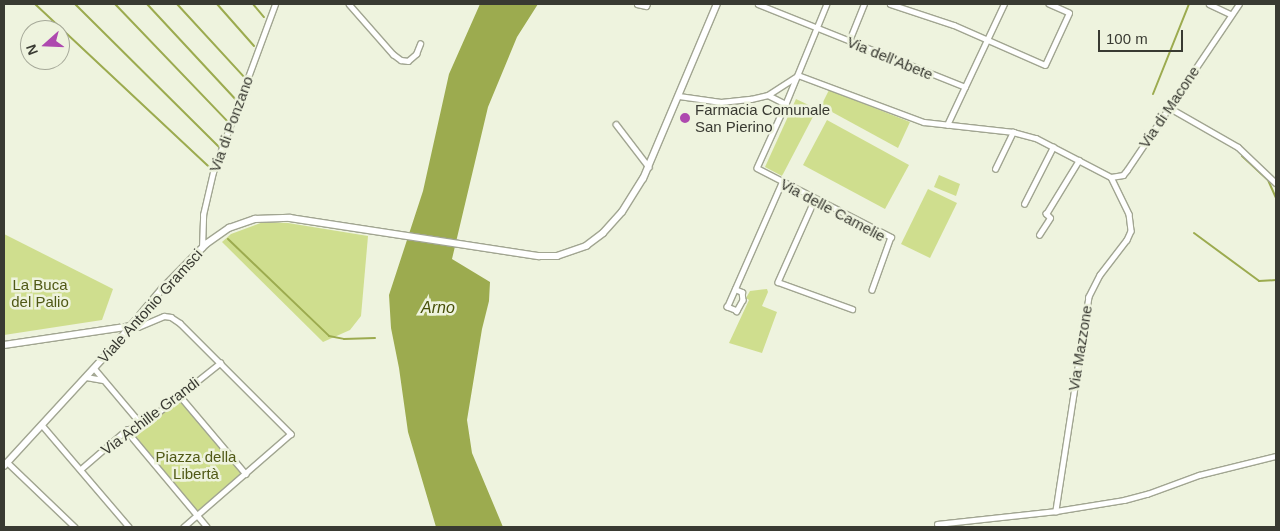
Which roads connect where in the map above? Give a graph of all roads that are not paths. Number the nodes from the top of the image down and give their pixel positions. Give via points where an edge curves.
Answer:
1 (275, 4) edge
2 (349, 4) edge
3 (637, 4) edge
4 (647, 4) edge
5 (717, 4) edge
6 (758, 4) edge
7 (827, 4) edge
8 (864, 4) edge
9 (890, 4) edge
10 (1004, 4) edge
11 (1049, 4) edge
12 (1210, 4) edge
13 (1239, 4) edge
14 (1230, 14) junction
15 (816, 27) junction
16 (987, 40) junction
17 (849, 41) junction
18 (420, 44) dead end
19 (798, 75) junction
20 (965, 87) junction
21 (768, 94) junction
22 (680, 96) junction
23 (786, 104) junction
24 (1170, 108) junction
25 (616, 124) dead end
26 (947, 126) junction
27 (1013, 132) junction
28 (1053, 147) junction
29 (1079, 160) junction
30 (649, 166) junction
31 (996, 169) dead end
32 (1111, 177) junction
33 (782, 182) junction
34 (1276, 183) edge
35 (815, 199) junction
36 (1024, 204) dead end
37 (1039, 235) dead end
38 (202, 248) junction
39 (735, 289) junction
40 (872, 290) dead end
41 (852, 309) dead end
42 (132, 326) junction
43 (4, 345) edge
44 (220, 363) junction
45 (94, 368) junction
46 (86, 377) junction
47 (105, 381) junction
48 (180, 396) junction
49 (42, 425) junction
50 (142, 425) junction
51 (126, 430) junction
52 (1276, 456) edge
53 (6, 464) edge
54 (81, 469) junction
55 (246, 474) junction
56 (1056, 511) junction
57 (197, 515) junction
58 (936, 524) dead end
59 (75, 527) edge
60 (129, 527) edge
61 (184, 527) edge
62 (207, 527) edge

1 - 38 street, Via di Ponzano via 213,172 203,215
2 - 18 street via 400,60 408,61
3 - 4 street
5 - 22 street
6 - 15 street, Via dell'Abete
7 - 15 street
8 - 17 street
9 - 16 street
10 - 16 street
11 - 16 street via 1068,13 1045,65
12 - 14 street
13 - 14 street, Via di Macone
14 - 24 street, Via di Macone
15 - 17 street, Via dell'Abete
15 - 19 street
16 - 20 street
17 - 20 street, Via dell'Abete
19 - 21 street
19 - 23 street
19 - 26 street via 914,119
20 - 26 street
21 - 22 street via 721,102
21 - 23 street
22 - 30 street
23 - 33 street, Via delle Camelie via 757,168
24 - 32 street, Via di Macone via 1123,175
24 - 34 street via 1238,147
25 - 30 street
26 - 27 street
27 - 28 street
27 - 31 street
28 - 29 street
28 - 36 street
29 - 32 street
29 - 37 street via 1046,214 1050,218
30 - 38 street, Viale Antonio Gramsci via 622,212 603,233 586,246 556,256 521,254 266,217 229,228
32 - 56 street, Via Mazzone via 1129,214 1131,231 1100,275 1089,297
33 - 35 street, Via delle Camelie
33 - 39 street
35 - 40 street, Via delle Camelie via 891,237
35 - 41 street via 778,282
38 - 42 street, Viale Antonio Gramsci
39 - 39 street via 727,306 737,311 743,300 742,292
42 - 43 street
42 - 44 street via 138,327 164,316 171,317
42 - 45 street, Viale Antonio Gramsci
44 - 48 street, Via Achille Grandi
44 - 55 street via 291,434
45 - 46 street, Viale Antonio Gramsci
45 - 47 street
46 - 47 street
46 - 49 street, Viale Antonio Gramsci
47 - 50 street
48 - 50 street, Via Achille Grandi
48 - 55 street
49 - 53 street, Viale Antonio Gramsci
49 - 54 street
50 - 51 street, Via Achille Grandi
51 - 54 street, Via Achille Grandi
51 - 57 street
52 - 56 street via 1199,475 1147,494
53 - 59 street
54 - 60 street
55 - 57 street
56 - 58 street
57 - 61 street
57 - 62 street

